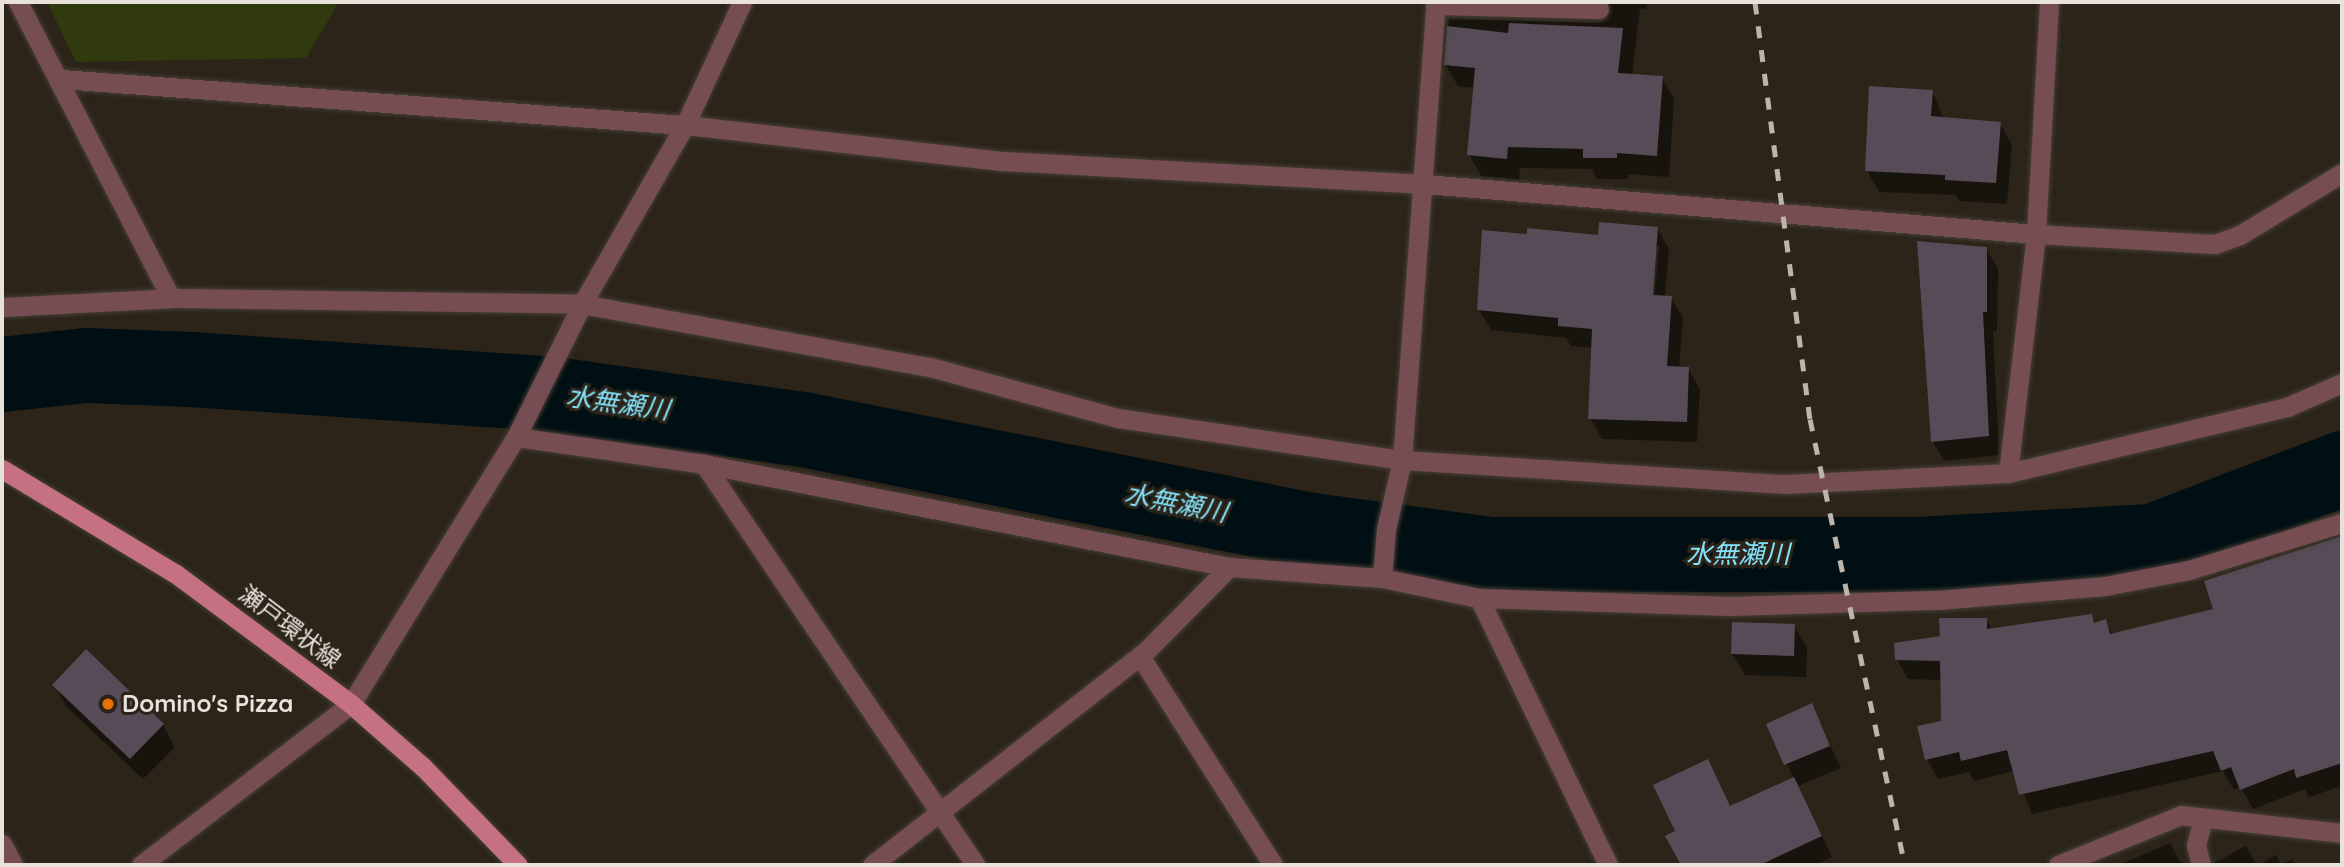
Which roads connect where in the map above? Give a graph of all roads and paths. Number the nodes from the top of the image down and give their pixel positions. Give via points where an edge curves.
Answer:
1 (18, 2) edge
2 (742, 2) edge
3 (2049, 2) edge
4 (1436, 3) edge
5 (1599, 9) dead end
6 (61, 79) junction
7 (685, 125) junction
8 (2342, 173) edge
9 (1425, 184) junction
10 (2036, 234) junction
11 (171, 298) junction
12 (582, 304) junction
13 (2, 307) edge
14 (2342, 383) edge
15 (516, 437) junction
16 (1402, 460) junction
17 (704, 464) junction
18 (2, 469) edge
19 (2008, 473) junction
20 (2342, 523) edge
21 (1229, 567) junction
22 (1382, 578) junction
23 (1479, 598) junction
24 (1140, 656) junction
25 (351, 704) junction
26 (940, 811) junction
27 (2203, 817) junction
28 (2342, 833) edge
29 (2, 844) edge
30 (13, 865) edge
31 (141, 865) edge
32 (518, 865) edge
33 (873, 865) edge
34 (975, 865) edge
35 (1273, 865) edge
36 (1608, 865) edge
37 (2059, 865) edge
38 (2201, 865) edge

1 - 6 street
2 - 7 street
3 - 10 street
4 - 5 street
4 - 9 street
6 - 7 street
6 - 11 street
7 - 9 street via 1003,161
7 - 12 street
8 - 10 street via 2240,235 2215,244
9 - 10 street
9 - 16 street
10 - 19 street
11 - 12 street
11 - 13 street
12 - 15 street
12 - 16 street via 930,367 1118,418
14 - 19 street via 2287,407
15 - 17 street
15 - 25 street
16 - 19 street via 1785,484
16 - 22 street via 1386,529
17 - 21 street
17 - 26 street
18 - 25 main road, 瀬戸環状線 via 176,575
20 - 23 street via 2189,570 2077,589 1938,600 1730,606
21 - 22 street
21 - 24 street
22 - 23 street
23 - 36 street
24 - 26 street
24 - 35 street
25 - 31 street
25 - 32 main road, 瀬戸環状線 via 423,767
26 - 33 street
26 - 34 street
27 - 28 street
27 - 37 street via 2163,819
27 - 38 street via 2196,845
29 - 30 street

